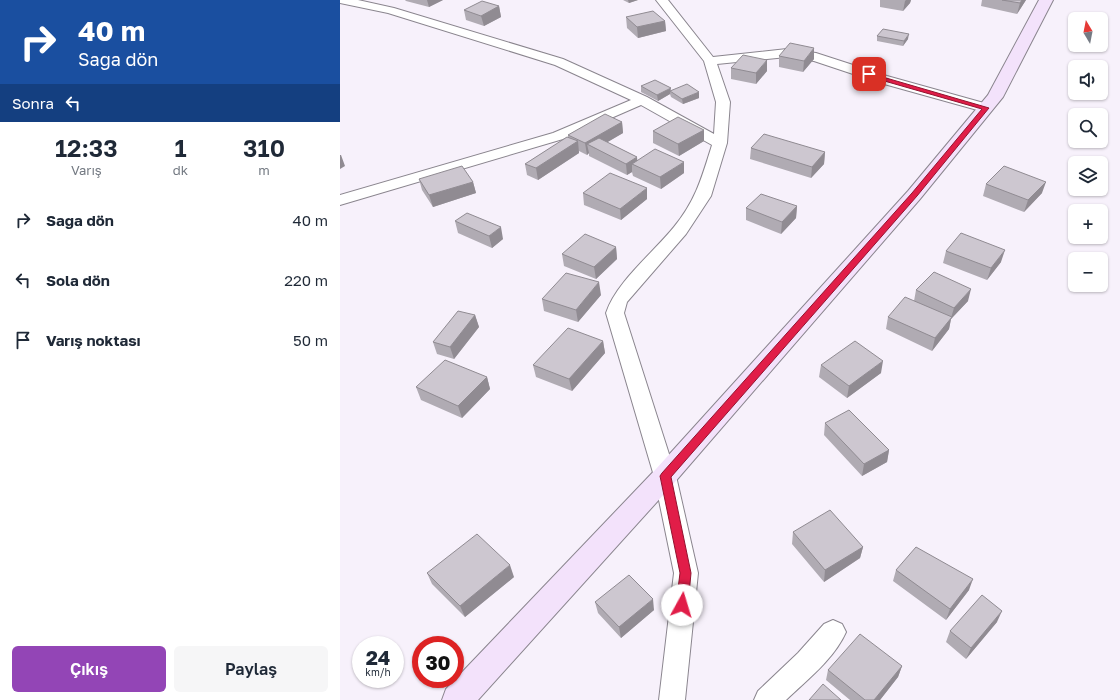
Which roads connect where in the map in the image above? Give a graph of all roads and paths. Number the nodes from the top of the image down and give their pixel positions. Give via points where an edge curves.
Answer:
1 (342, 0) edge
2 (662, 0) edge
3 (1046, 0) edge
4 (710, 61) junction
5 (642, 100) junction
6 (986, 108) junction
7 (720, 143) junction
8 (340, 200) edge
9 (665, 476) junction
10 (833, 632) dead end
11 (457, 700) edge
12 (672, 700) edge
13 (767, 700) edge

1 - 5 street via 390,10 559,62
2 - 4 street
3 - 6 street via 995,97
4 - 6 street via 787,53 816,58
4 - 7 street via 723,102
5 - 7 street
5 - 8 street via 558,136
6 - 9 street via 914,195
7 - 9 street via 703,196 680,230 619,300 614,313
9 - 11 street
9 - 12 street via 686,573
10 - 13 street via 807,662

